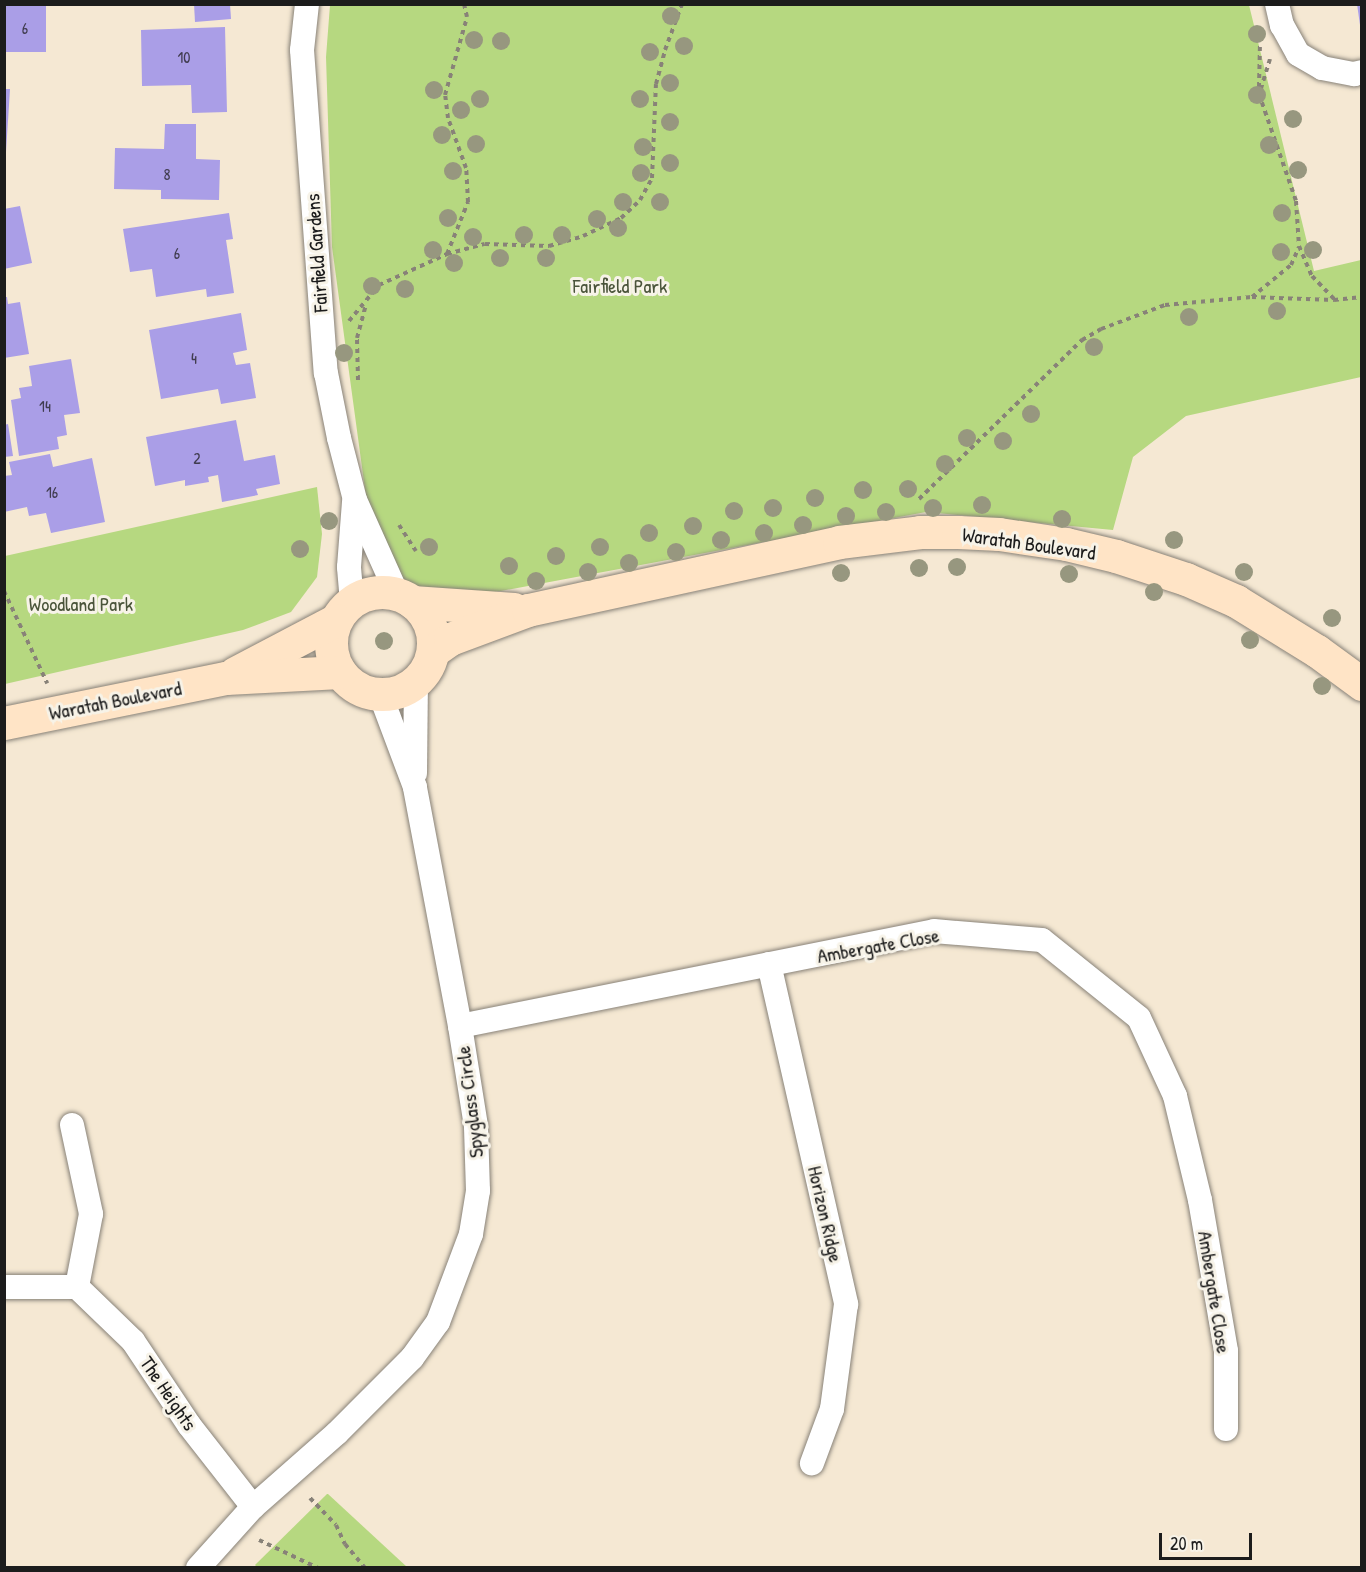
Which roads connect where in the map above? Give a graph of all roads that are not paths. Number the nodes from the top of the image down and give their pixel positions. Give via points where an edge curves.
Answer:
1 (307, 4) edge
2 (1280, 15) edge
3 (1362, 72) edge
4 (354, 500) junction
5 (404, 598) junction
6 (528, 610) junction
7 (344, 611) junction
8 (433, 651) junction
9 (340, 672) junction
10 (226, 678) junction
11 (416, 682) junction
12 (1362, 684) edge
13 (380, 694) junction
14 (4, 723) edge
15 (415, 787) junction
16 (769, 964) junction
17 (460, 1026) junction
18 (72, 1125) dead end
19 (4, 1287) edge
20 (76, 1287) junction
21 (1226, 1429) dead end
22 (812, 1463) dead end
23 (253, 1507) junction
24 (198, 1568) edge

1 - 4 street, Fairfield Gardens via 302,50 323,348
2 - 3 street via 1298,54 1322,68
4 - 5 street, Fairfield Gardens
4 - 7 street, Fairfield Gardens
5 - 6 street, Waratah Boulevard
5 - 7 street, Waratah Boulevard via 381,592 366,595
5 - 8 street via 430,624
6 - 8 street, Waratah Boulevard via 450,639
6 - 12 street, Waratah Boulevard via 858,539 920,532 999,534 1076,547 1186,579 1236,601
7 - 9 street via 331,646
7 - 10 street, Waratah Boulevard
8 - 11 street
9 - 10 street, Waratah Boulevard
9 - 13 street via 357,687
10 - 14 street, Waratah Boulevard
11 - 13 street via 393,694
11 - 15 street, Spyglass Circle
13 - 15 street, Spyglass Circle
15 - 17 street, Spyglass Circle
16 - 17 street, Ambergate Close
16 - 21 street, Ambergate Close via 934,932 1042,940 1139,1018 1175,1096 1200,1200 1226,1351
16 - 22 street, Horizon Ridge via 846,1304 832,1409
17 - 23 street, Spyglass Circle via 476,1126 478,1191 471,1234 438,1322 412,1358 337,1433
18 - 20 street via 92,1214
19 - 20 street
20 - 23 street, The Heights via 133,1341 189,1425
23 - 24 street, Spyglass Circle

